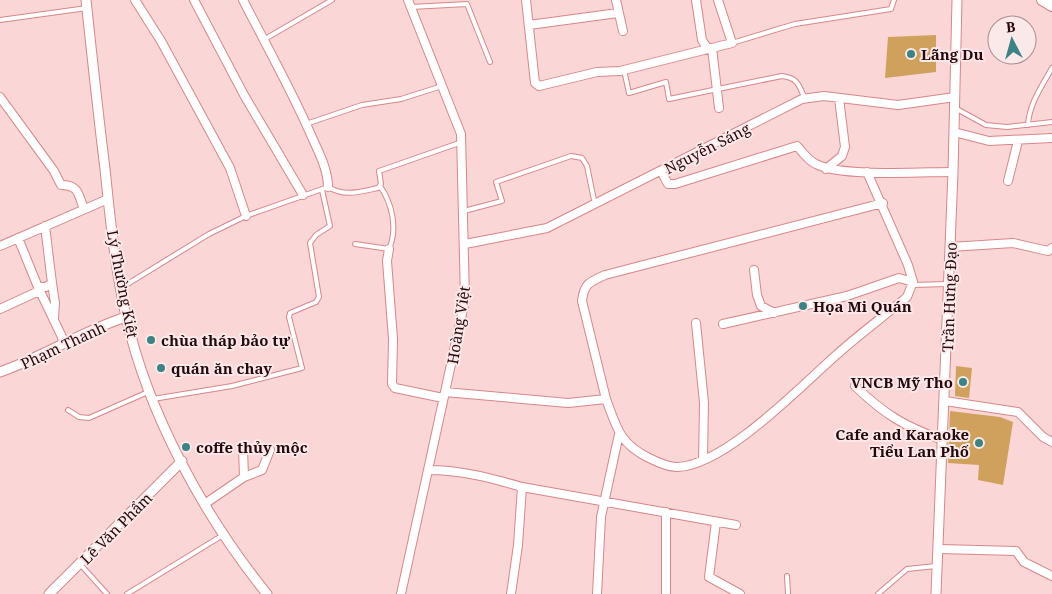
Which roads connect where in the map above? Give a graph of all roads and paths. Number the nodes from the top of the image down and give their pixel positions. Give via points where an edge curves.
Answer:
1 (135, 0) edge
2 (194, 0) edge
3 (243, 0) edge
4 (332, 0) edge
5 (526, 0) edge
6 (616, 0) edge
7 (696, 0) edge
8 (718, 0) edge
9 (894, 0) edge
10 (957, 0) edge
11 (1042, 0) edge
12 (410, 3) edge
13 (86, 4) edge
14 (1052, 6) edge
15 (618, 13) junction
16 (0, 20) edge
17 (529, 25) junction
18 (623, 31) dead end
19 (265, 39) junction
20 (732, 42) junction
21 (710, 49) junction
22 (490, 62) dead end
23 (1052, 68) edge
24 (624, 70) junction
25 (442, 86) junction
26 (716, 90) junction
27 (0, 97) edge
28 (955, 97) junction
29 (839, 98) junction
30 (805, 99) junction
31 (719, 108) dead end
32 (955, 108) junction
33 (1052, 122) edge
34 (306, 124) junction
35 (1028, 126) junction
36 (1007, 127) junction
37 (954, 132) junction
38 (1052, 138) edge
39 (1005, 141) junction
40 (1018, 141) junction
41 (462, 142) junction
42 (826, 168) junction
43 (661, 171) junction
44 (867, 172) junction
45 (953, 172) junction
46 (1008, 181) dead end
47 (380, 186) junction
48 (325, 188) junction
49 (303, 195) junction
50 (108, 199) junction
51 (883, 203) junction
52 (595, 205) junction
53 (84, 209) junction
54 (464, 210) junction
55 (246, 216) junction
56 (45, 226) junction
57 (18, 238) junction
58 (355, 244) dead end
59 (465, 244) junction
60 (0, 246) edge
61 (950, 247) junction
62 (1052, 248) edge
63 (389, 249) junction
64 (754, 270) dead end
65 (52, 283) junction
66 (912, 283) junction
67 (949, 284) junction
68 (121, 288) junction
69 (38, 289) junction
70 (0, 309) edge
71 (774, 313) junction
72 (126, 317) junction
73 (54, 318) junction
74 (696, 323) dead end
75 (723, 324) dead end
76 (63, 344) junction
77 (0, 372) edge
78 (855, 386) dead end
79 (152, 395) junction
80 (444, 395) junction
81 (606, 399) junction
82 (945, 401) junction
83 (68, 410) dead end
84 (619, 434) junction
85 (943, 440) junction
86 (1052, 442) edge
87 (243, 448) dead end
88 (270, 450) dead end
89 (703, 460) junction
90 (182, 462) junction
91 (428, 470) junction
92 (244, 477) junction
93 (522, 487) junction
94 (606, 502) junction
95 (206, 503) junction
96 (666, 512) junction
97 (716, 522) junction
98 (736, 525) dead end
99 (224, 535) junction
100 (939, 549) junction
101 (80, 564) junction
102 (937, 566) junction
103 (787, 576) dead end
104 (1052, 576) edge
105 (49, 594) edge
106 (107, 594) edge
107 (127, 594) edge
108 (266, 594) edge
109 (401, 594) edge
110 (511, 594) edge
111 (597, 594) edge
112 (666, 594) edge
113 (740, 594) edge
114 (788, 594) edge
115 (878, 594) edge
116 (936, 594) edge

1 - 55 street via 162,41 230,168
2 - 49 street via 244,95
3 - 19 street
4 - 19 lane
5 - 17 street
6 - 15 street
7 - 21 street via 702,40
8 - 20 street
9 - 20 lane via 891,9 795,24
10 - 28 street, Trần Hưng Đạo
11 - 14 main road
12 - 22 lane via 468,4
12 - 25 street, Hoàng Việt
13 - 16 lane
13 - 50 street, Lý Thường Kiệt
15 - 17 street
15 - 18 street
17 - 24 street via 536,85 597,72
19 - 34 street
20 - 21 street
21 - 24 street
21 - 26 street
23 - 35 lane via 1031,110
24 - 26 lane via 630,93 666,82 669,99
25 - 34 lane via 401,99 362,105
25 - 41 street, Hoàng Việt
26 - 30 lane via 782,76 792,77 798,81
26 - 31 street
27 - 53 street via 61,185 75,187
28 - 29 street, Nguyễn Sáng via 890,105
28 - 32 street, Trần Hưng Đạo
29 - 30 street, Nguyễn Sáng
29 - 42 street via 845,148 842,156
30 - 43 street, Nguyễn Sáng
32 - 36 lane via 986,125
32 - 37 street, Trần Hưng Đạo
33 - 35 lane
34 - 48 street via 320,156
35 - 36 lane
36 - 39 lane
37 - 39 street via 989,141
37 - 45 street, Trần Hưng Đạo
38 - 40 street
39 - 40 street
40 - 46 street
41 - 47 lane via 382,169 378,174
41 - 54 street, Hoàng Việt
42 - 43 street via 806,158 797,146 675,184 668,184
42 - 44 street
43 - 52 street, Nguyễn Sáng
44 - 45 street
44 - 51 street
45 - 61 street, Trần Hưng Đạo
47 - 48 lane via 349,194
47 - 63 lane via 388,197 393,222 393,241
48 - 49 lane
48 - 79 lane via 330,226 310,243 319,297 316,302 289,316 302,368 232,386
49 - 55 lane
50 - 53 street
50 - 68 street, Lý Thường Kiệt
51 - 66 street
51 - 81 street via 593,280 584,288 582,301
52 - 54 lane via 587,166 582,158 571,156 496,182 502,201
52 - 59 street, Nguyễn Sáng via 547,228
53 - 56 street
54 - 59 street, Hoàng Việt
55 - 68 lane via 209,234
56 - 57 street
56 - 65 street
57 - 60 street
57 - 69 street
58 - 63 lane
59 - 80 street, Hoàng Việt via 465,300
61 - 62 street via 1013,243 1048,251
61 - 67 street, Trần Hưng Đạo
63 - 80 street via 392,384 395,388
64 - 71 street via 761,306
65 - 69 street
65 - 73 street
66 - 67 lane
66 - 71 street via 899,278 847,296
66 - 89 street via 907,297 782,404 721,452
67 - 82 street, Trần Hưng Đạo
68 - 72 street, Lý Thường Kiệt
69 - 70 street
69 - 73 street
71 - 75 street
72 - 76 street, Phạm Thanh
72 - 79 street, Lý Thường Kiệt
73 - 76 street
74 - 89 street via 704,403
76 - 77 street, Phạm Thanh via 25,364
78 - 85 street via 900,423
79 - 83 lane via 89,418 79,417
79 - 90 street, Lý Thường Kiệt
80 - 81 street via 568,403
80 - 91 street, Hoàng Việt
81 - 84 street
82 - 85 street, Trần Hưng Đạo
82 - 86 street via 1018,412
84 - 89 street via 630,447 660,463 677,467
84 - 94 street
85 - 100 street, Trần Hưng Đạo
87 - 92 street
88 - 92 street via 262,470
90 - 95 street, Lý Thường Kiệt
90 - 101 street, Lê Văn Phẩm
91 - 93 street via 461,472
91 - 109 street, Hoàng Việt
92 - 95 street
93 - 94 street
93 - 110 street
94 - 96 street
94 - 111 street via 601,518
95 - 99 street, Lý Thường Kiệt
96 - 97 street
96 - 112 street
97 - 98 street
97 - 113 street via 709,577
99 - 107 lane
99 - 108 street, Lý Thường Kiệt
100 - 102 street, Trần Hưng Đạo
100 - 104 street via 1016,550 1024,562
101 - 105 street, Lê Văn Phẩm
101 - 106 lane
102 - 115 lane via 907,569
102 - 116 street, Trần Hưng Đạo
103 - 114 lane

